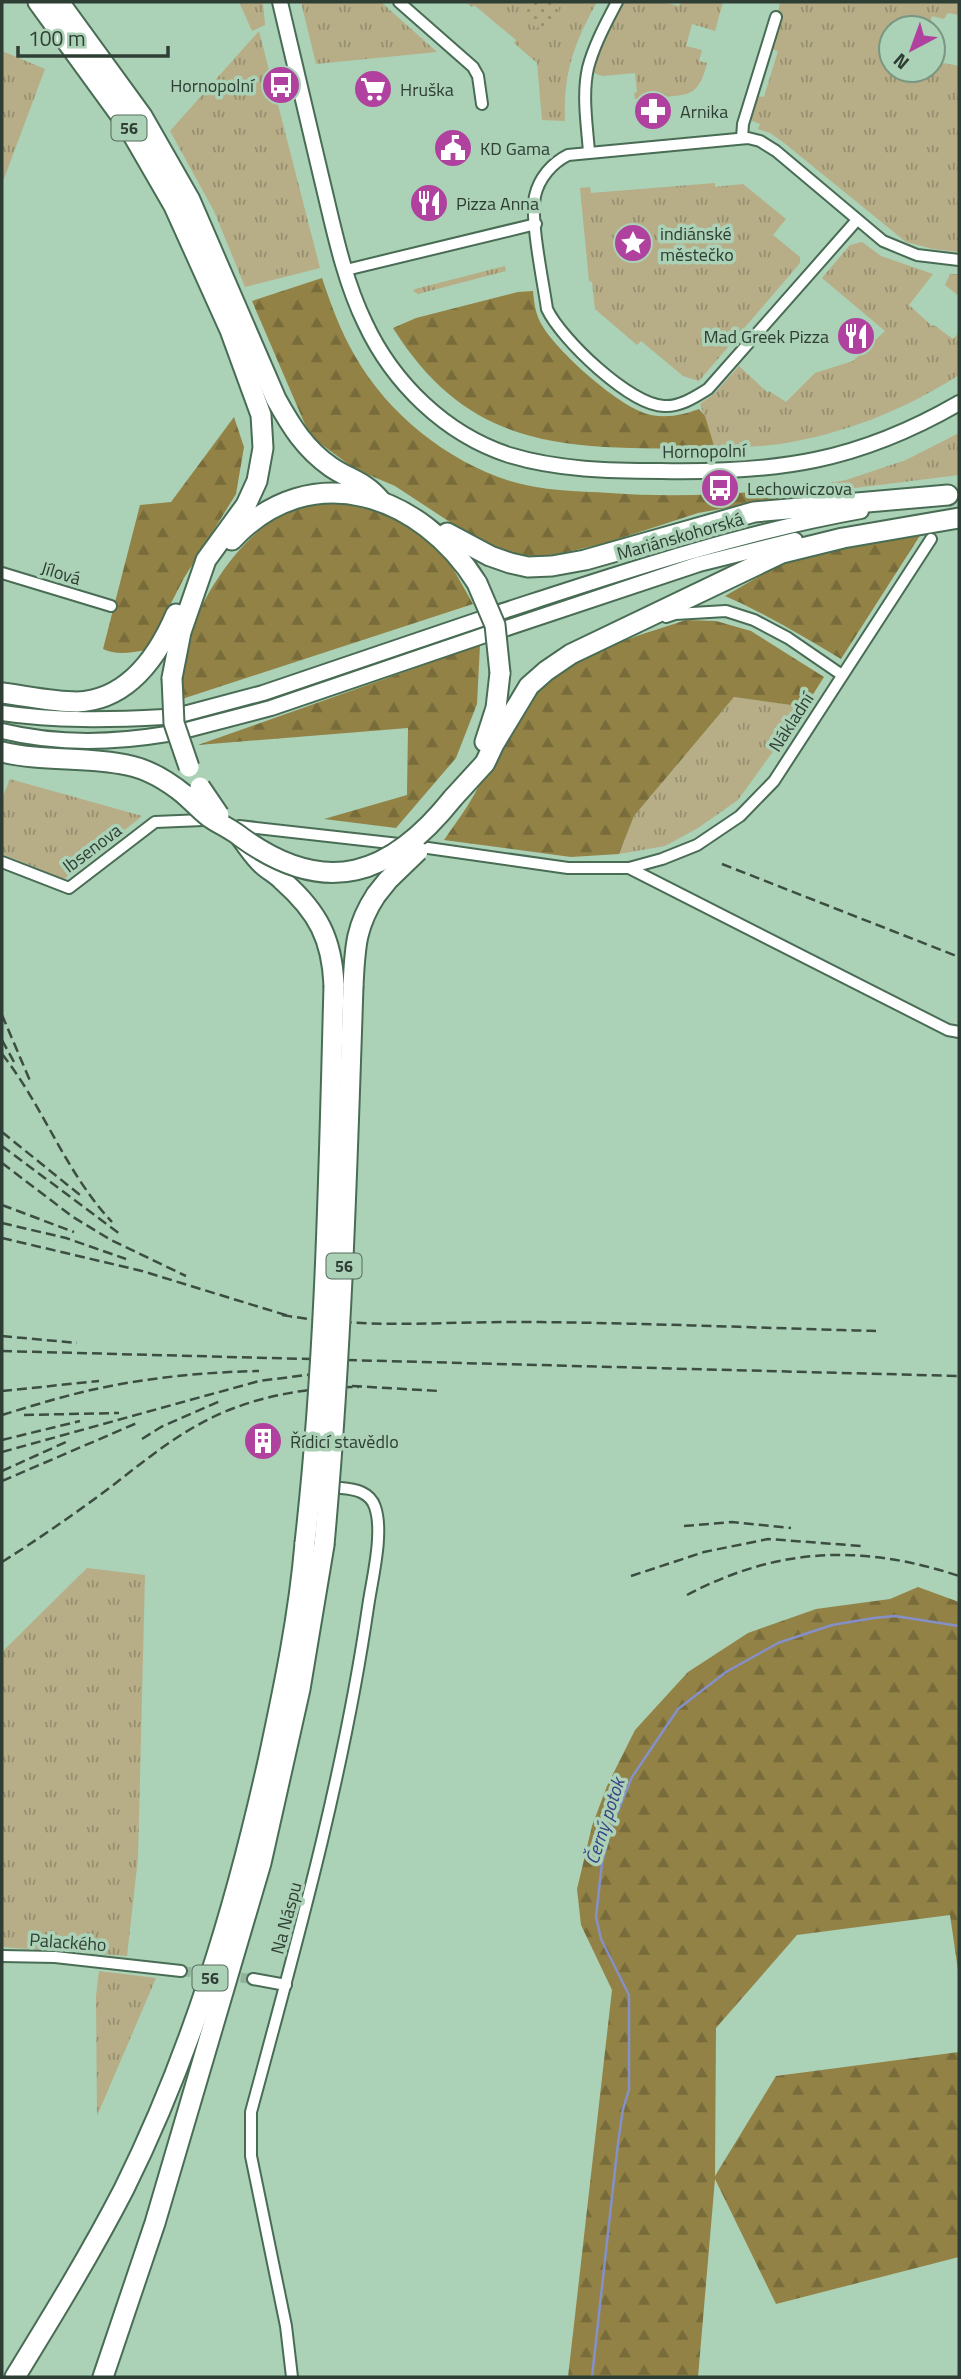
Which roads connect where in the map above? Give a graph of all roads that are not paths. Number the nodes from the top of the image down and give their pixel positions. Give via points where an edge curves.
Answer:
1 (38, 2) edge
2 (59, 2) edge
3 (280, 2) edge
4 (399, 2) edge
5 (617, 2) edge
6 (776, 16) dead end
7 (482, 104) dead end
8 (743, 138) junction
9 (589, 152) junction
10 (857, 220) junction
11 (536, 224) junction
12 (959, 260) edge
13 (210, 265) junction
14 (346, 270) junction
15 (238, 329) junction
16 (959, 403) edge
17 (956, 500) edge
18 (388, 504) junction
19 (959, 518) edge
20 (443, 536) junction
21 (931, 539) dead end
22 (2, 573) edge
23 (194, 592) junction
24 (111, 606) dead end
25 (630, 628) junction
26 (842, 675) junction
27 (2, 693) edge
28 (2, 713) edge
29 (180, 715) dead end
30 (164, 718) dead end
31 (183, 731) dead end
32 (2, 732) edge
33 (167, 734) dead end
34 (2, 752) edge
35 (192, 791) junction
36 (453, 798) junction
37 (203, 820) dead end
38 (239, 831) junction
39 (399, 844) dead end
40 (428, 848) dead end
41 (2, 862) edge
42 (629, 867) junction
43 (959, 1032) edge
44 (341, 1488) dead end
45 (314, 1544) junction
46 (2, 1956) edge
47 (181, 1971) tunnel mouth
48 (253, 1979) tunnel mouth
49 (285, 1985) junction
50 (15, 2377) edge
51 (103, 2377) edge
52 (292, 2377) edge

1 - 13 highway, 56 via 126,123
2 - 13 highway, 56 via 142,116 190,201
3 - 14 main road, Hornopolní
4 - 7 street via 473,66
5 - 9 street via 587,71
6 - 8 street via 743,124
8 - 9 street
8 - 10 street via 776,151
9 - 11 street via 568,155 546,173 536,194
10 - 11 street via 708,389 695,398 664,406 634,396 576,349 552,320
10 - 12 street via 896,248
11 - 14 street
13 - 15 highway, 56
14 - 16 main road, Hornopolní via 373,338 393,370 423,403 480,443 542,463 648,471 781,467 865,448
15 - 18 highway, 56 via 293,430 311,451
15 - 23 highway, 56 via 261,415 261,468 246,505 206,560
17 - 20 highway via 754,512 552,566 510,563
17 - 29 main road, Mariánskohorská via 800,522 653,562 263,693
17 - 31 main road, Mariánskohorská via 712,561 271,708
18 - 20 highway, 56
18 - 23 highway, 56 via 329,492 266,510 231,541
19 - 25 highway via 782,553
20 - 36 highway, 56, bridge via 478,583 495,625 500,673 486,739
21 - 26 street, Nákladní
22 - 24 street, Jílová
23 - 27 highway via 180,607 153,657 122,687 79,702
23 - 35 highway, 56, bridge via 172,678 174,723
25 - 26 street via 675,614 726,611 788,638
25 - 36 highway via 571,654 538,677 485,763
26 - 42 street, Nákladní via 774,780 740,816 697,845
28 - 30 main road via 58,719
32 - 33 main road via 103,741
34 - 35 highway via 129,765
35 - 38 highway, 56, bridge
36 - 38 highway, 56, bridge via 400,852 354,870 323,872 292,866 265,854
36 - 45 highway, 56, bridge via 430,839 376,895 363,914 357,937 335,1415
37 - 41 street, Ibsenova via 155,822 69,888
38 - 39 street
38 - 45 highway, 56, bridge via 261,863 316,917 328,939 333,963
40 - 42 street, Nákladní via 568,868
42 - 43 street, Nákladní
44 - 49 street, Na Náspu via 356,1489 375,1505 376,1546 343,1750
45 - 50 highway, 56 via 260,1799 200,2010 124,2187
45 - 51 highway, 56 via 300,1689 261,1863 155,2223
46 - 47 street, Palackého
48 - 49 street
49 - 52 street, Na Náspu via 251,2112 249,2136

